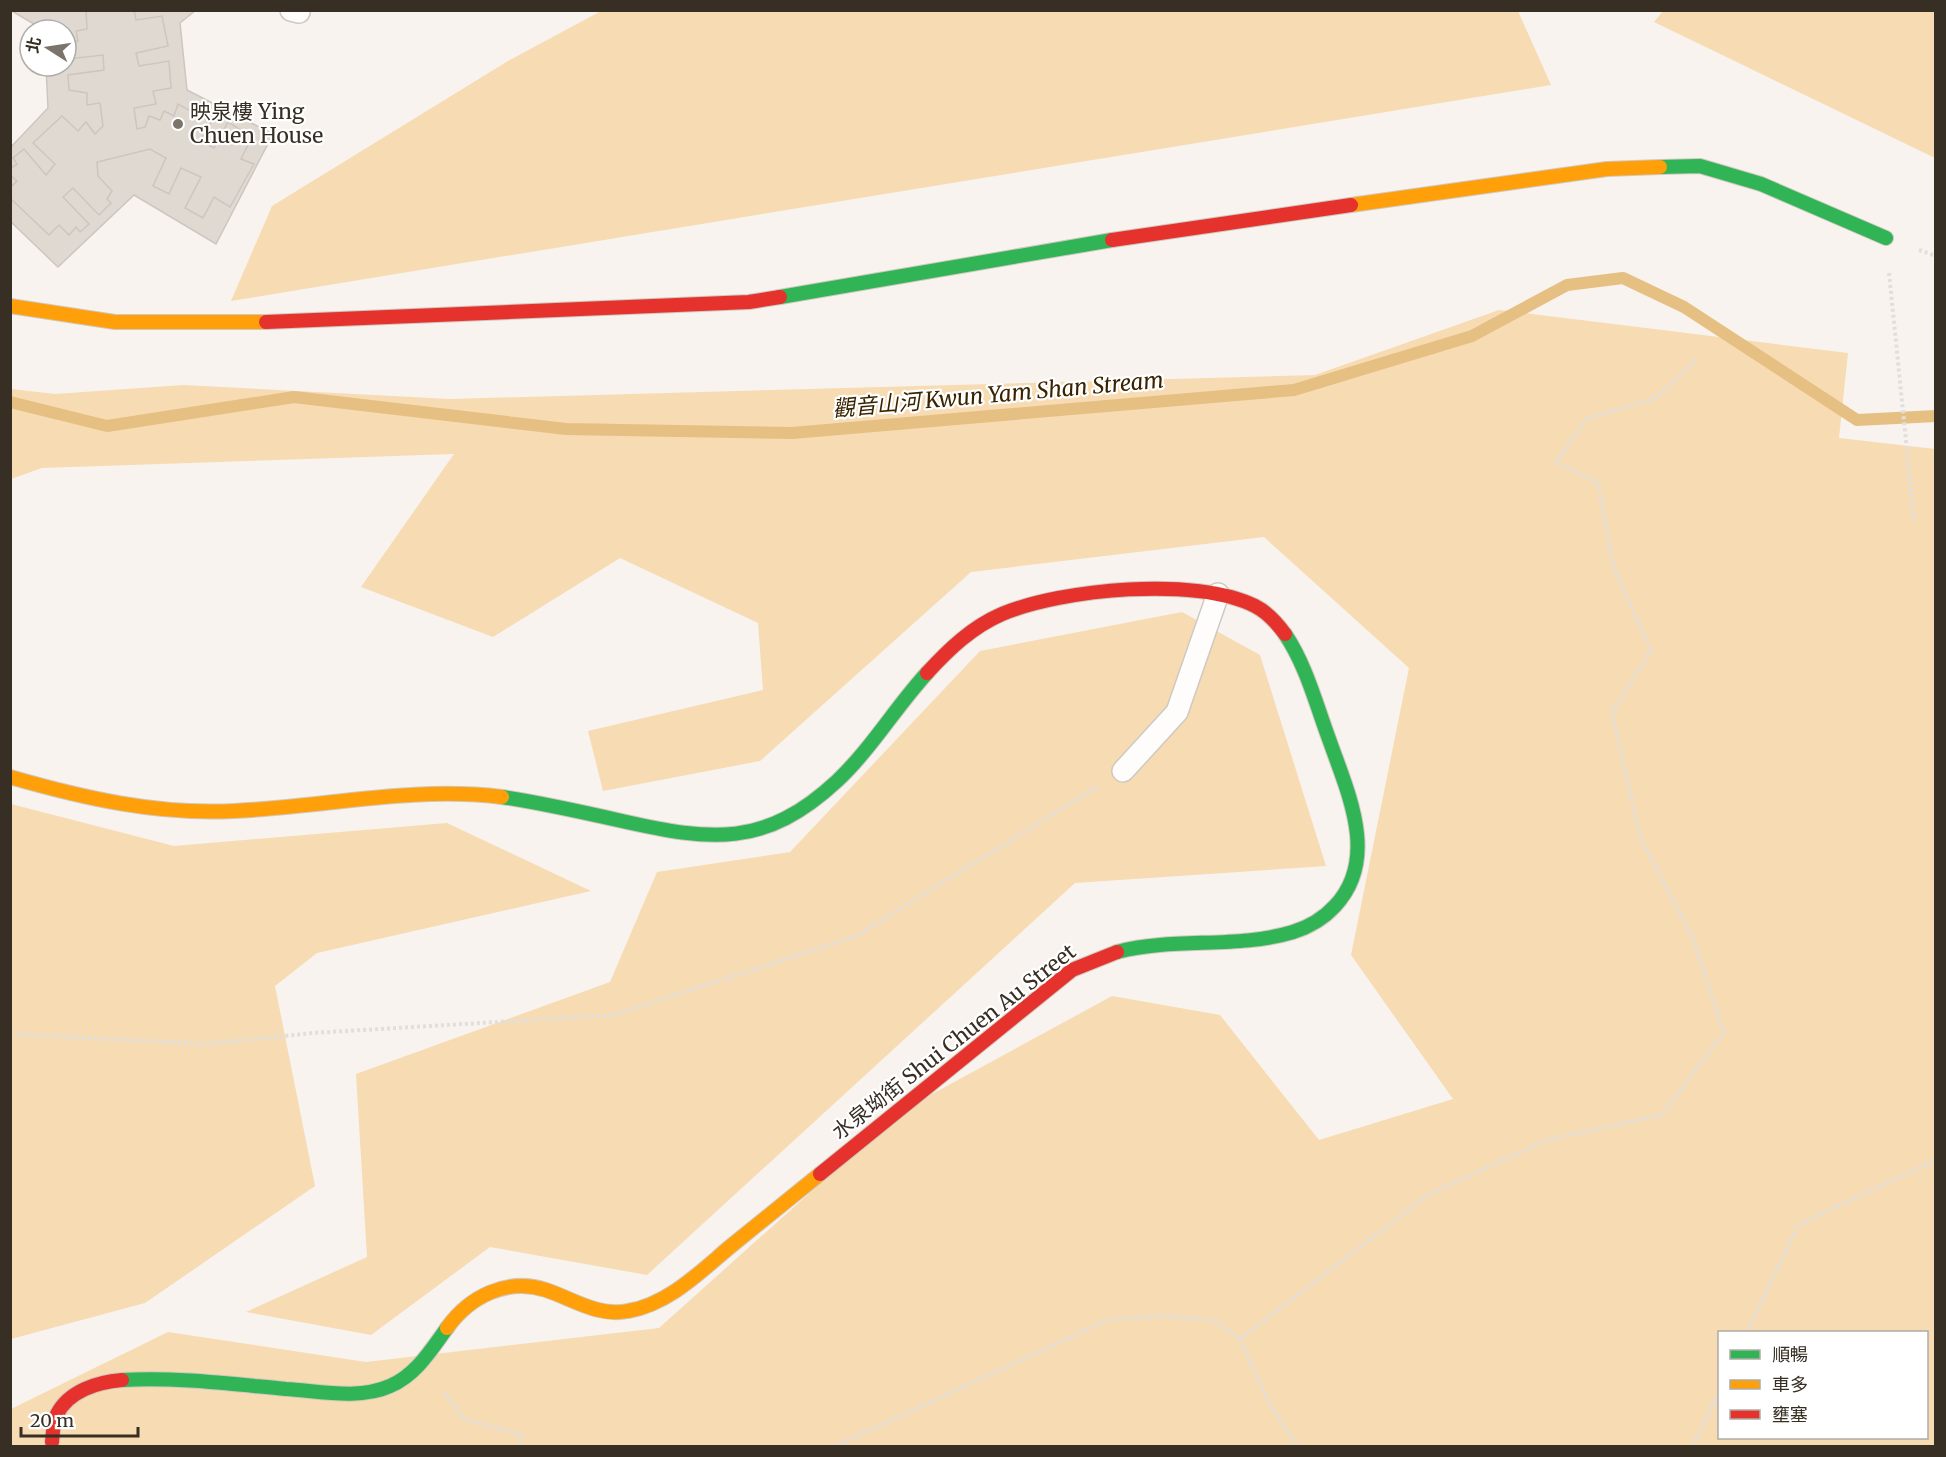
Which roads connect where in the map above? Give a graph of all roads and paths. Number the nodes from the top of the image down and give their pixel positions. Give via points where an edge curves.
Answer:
1 (1886, 238) joint
2 (10, 306) edge
3 (1696, 360) dead end
4 (1914, 520) dead end
5 (1218, 594) junction
6 (1123, 771) joint
7 (10, 777) edge
8 (10, 1034) edge
9 (1935, 1160) edge
10 (1747, 1331) edge
11 (1240, 1339) junction
12 (421, 1362) junction
13 (1718, 1393) edge
14 (52, 1442) dead end
15 (521, 1446) edge
16 (835, 1446) edge
17 (1297, 1446) edge
18 (1693, 1446) edge

1 - 2 street via 1761,184 1700,166 1619,168 1185,228 749,303 226,324 115,322
1 - 4 path
3 - 11 path via 1656,398 1586,419 1556,462 1598,483 1613,566 1651,651 1612,712 1640,837 1693,938 1724,1032 1662,1116 1547,1140 1428,1194
5 - 6 lane via 1177,712
5 - 7 street, 水泉坳街 Shui Chuen Au Street via 1172,589 1072,597 1027,605 993,617 949,650 858,759 825,792 783,819 747,834 678,834 530,800 455,793 230,811 173,810 89,800
5 - 12 street, 水泉坳街 Shui Chuen Au Street via 1270,616 1292,646 1312,692 1350,802 1359,845 1353,879 1336,905 1310,925 1276,936 1126,948 1084,963 667,1297 640,1309 614,1312 593,1309 542,1287 492,1290 461,1310
6 - 8 path via 856,936 614,1016 313,1033 208,1044
9 - 10 path via 1798,1225
11 - 16 path via 1214,1320 1168,1316 1110,1319
11 - 17 path via 1270,1405
12 - 14 street, 水泉坳街 Shui Chuen Au Street via 391,1386 359,1393 157,1379 108,1381 76,1393 61,1404 51,1427
12 - 15 path via 464,1419 521,1435
13 - 18 path

